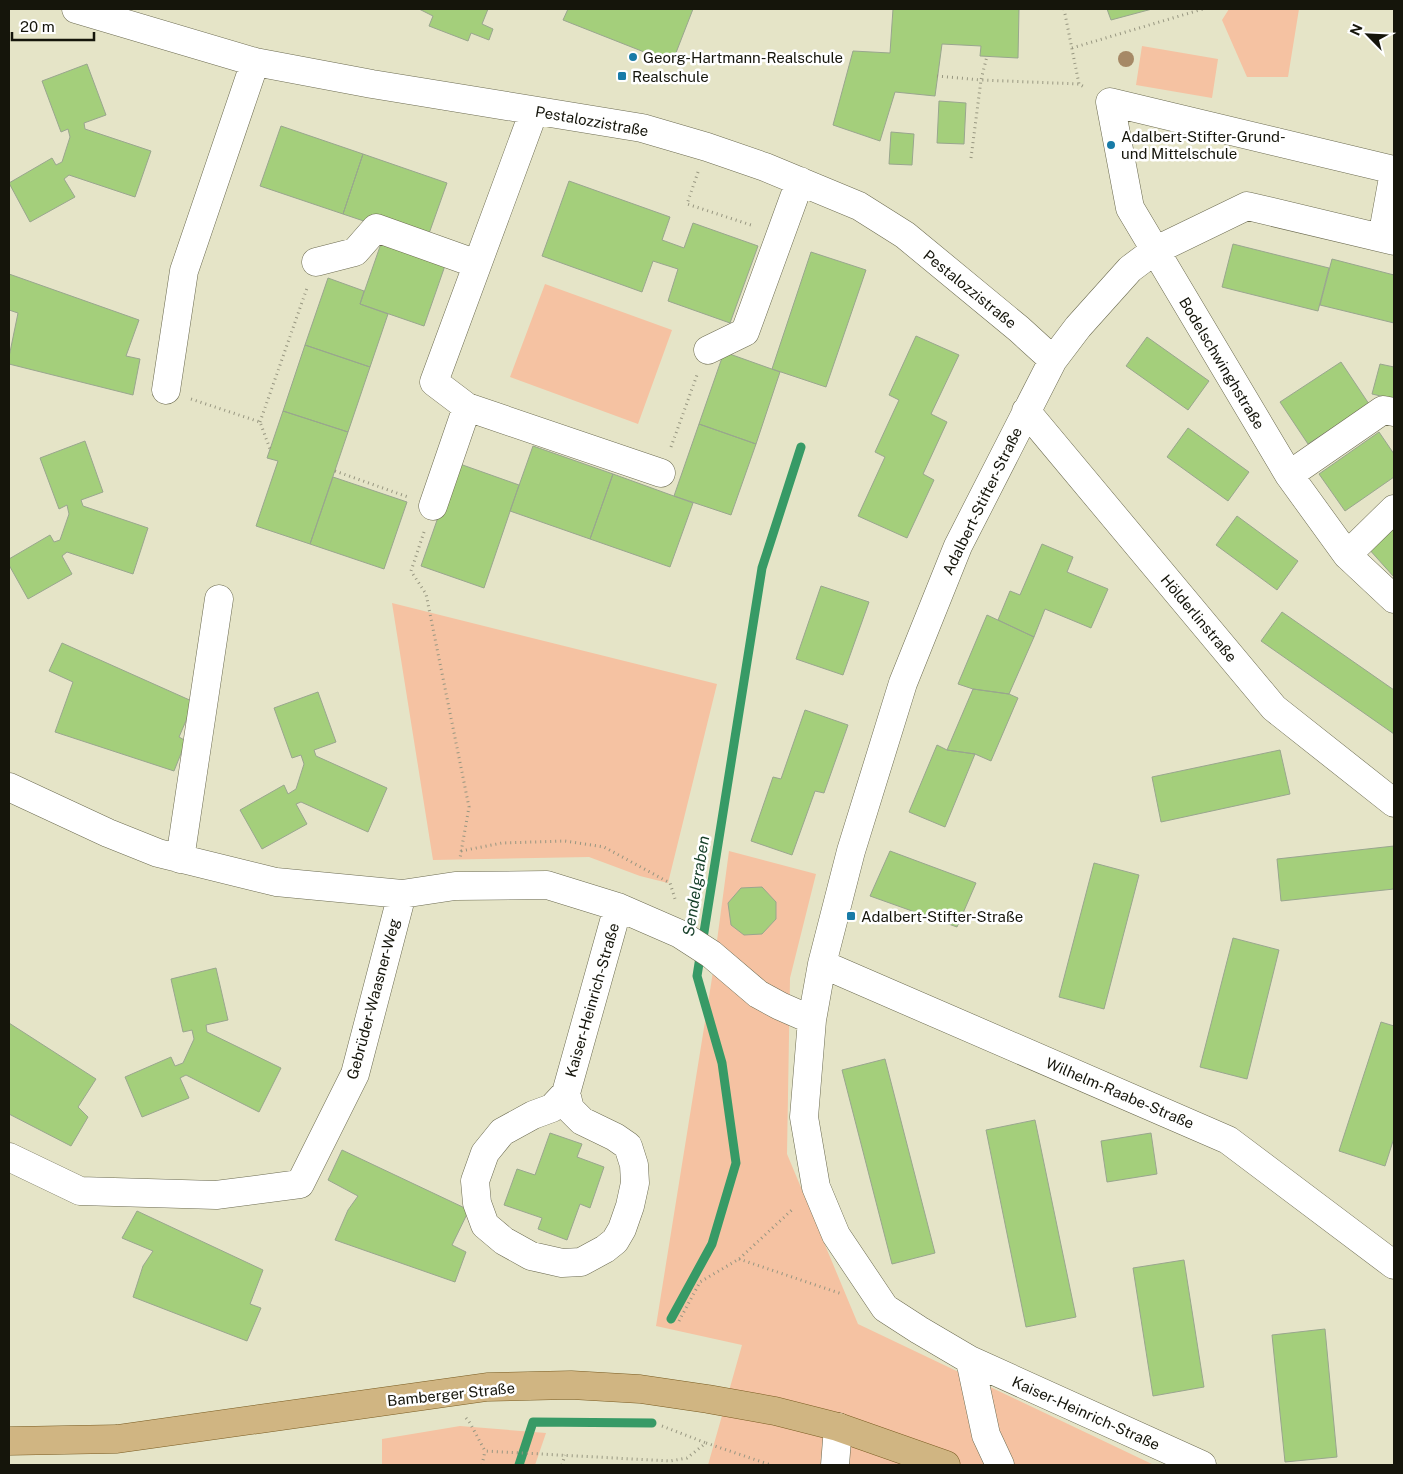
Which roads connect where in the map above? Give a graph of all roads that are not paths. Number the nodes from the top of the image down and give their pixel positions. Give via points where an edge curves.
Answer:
1 (76, 9) edge
2 (255, 62) junction
3 (534, 111) junction
4 (1394, 171) edge
5 (800, 181) junction
6 (1388, 239) edge
7 (1154, 250) junction
8 (316, 262) road end
9 (477, 264) junction
10 (708, 350) dead end
11 (1053, 360) junction
12 (166, 390) road end
13 (467, 407) junction
14 (1026, 411) junction
15 (1394, 412) edge
16 (661, 473) dead end
17 (1289, 475) junction
18 (433, 506) road end
19 (1394, 509) edge
20 (1347, 555) junction
21 (1394, 598) edge
22 (219, 599) dead end
23 (9, 787) edge
24 (1394, 803) edge
25 (180, 858) junction
26 (402, 894) junction
27 (618, 907) junction
28 (822, 964) junction
29 (812, 1020) junction
30 (566, 1093) junction
31 (9, 1157) edge
32 (1394, 1265) edge
33 (970, 1360) junction
34 (838, 1427) junction
35 (9, 1441) edge
36 (834, 1465) edge
37 (946, 1465) edge
38 (1000, 1465) edge
39 (1202, 1465) edge

1 - 2 street, Pestalozzistraße
2 - 3 street, Pestalozzistraße
2 - 12 street via 184,271
3 - 5 street, Pestalozzistraße via 642,128 707,147
3 - 9 street
4 - 6 street
4 - 7 street, Bodelschwinghstraße via 1110,102 1130,208
5 - 10 street via 745,332
5 - 11 street, Pestalozzistraße via 859,206 905,235
6 - 7 street, Adalbert-Stifter-Straße via 1246,206
7 - 11 street, Adalbert-Stifter-Straße via 1130,269
7 - 17 street, Bodelschwinghstraße
8 - 9 street via 355,252 376,228
9 - 13 street via 434,382
11 - 14 street, Adalbert-Stifter-Straße
13 - 16 street
13 - 18 street
14 - 24 street, Hölderlinstraße via 1274,708
14 - 28 street, Adalbert-Stifter-Straße via 958,546 903,683 851,851
15 - 17 street via 1383,410
17 - 20 street, Bodelschwinghstraße
19 - 20 street
20 - 21 street, Bodelschwinghstraße
22 - 25 street
23 - 25 street, Kaiser-Heinrich-Straße via 108,833
25 - 26 street, Kaiser-Heinrich-Straße via 276,882
26 - 27 street, Kaiser-Heinrich-Straße via 455,886 547,885
26 - 31 street, Gebrüder-Waasner-Weg via 355,1074 300,1184 216,1195 80,1191
27 - 29 street, Kaiser-Heinrich-Straße via 680,934 711,954 758,994
27 - 30 street, Kaiser-Heinrich-Straße
28 - 29 street, Adalbert-Stifter-Straße
28 - 32 street, Wilhelm-Raabe-Straße via 1228,1140
29 - 33 street, Kaiser-Heinrich-Straße via 804,1117 816,1187 836,1235 885,1308
30 - 30 street, Kaiser-Heinrich-Straße via 552,1108 502,1132 485,1153 475,1181 477,1203 485,1225 504,1241 531,1256 562,1263 581,1262 615,1241 630,1206 635,1183 628,1146 582,1121 570,1109
33 - 38 street via 986,1435
33 - 39 street, Kaiser-Heinrich-Straße
34 - 35 main road, Bamberger Straße via 708,1398 640,1389 571,1385 487,1387 117,1439
34 - 36 street
34 - 37 main road, Bamberger Straße

